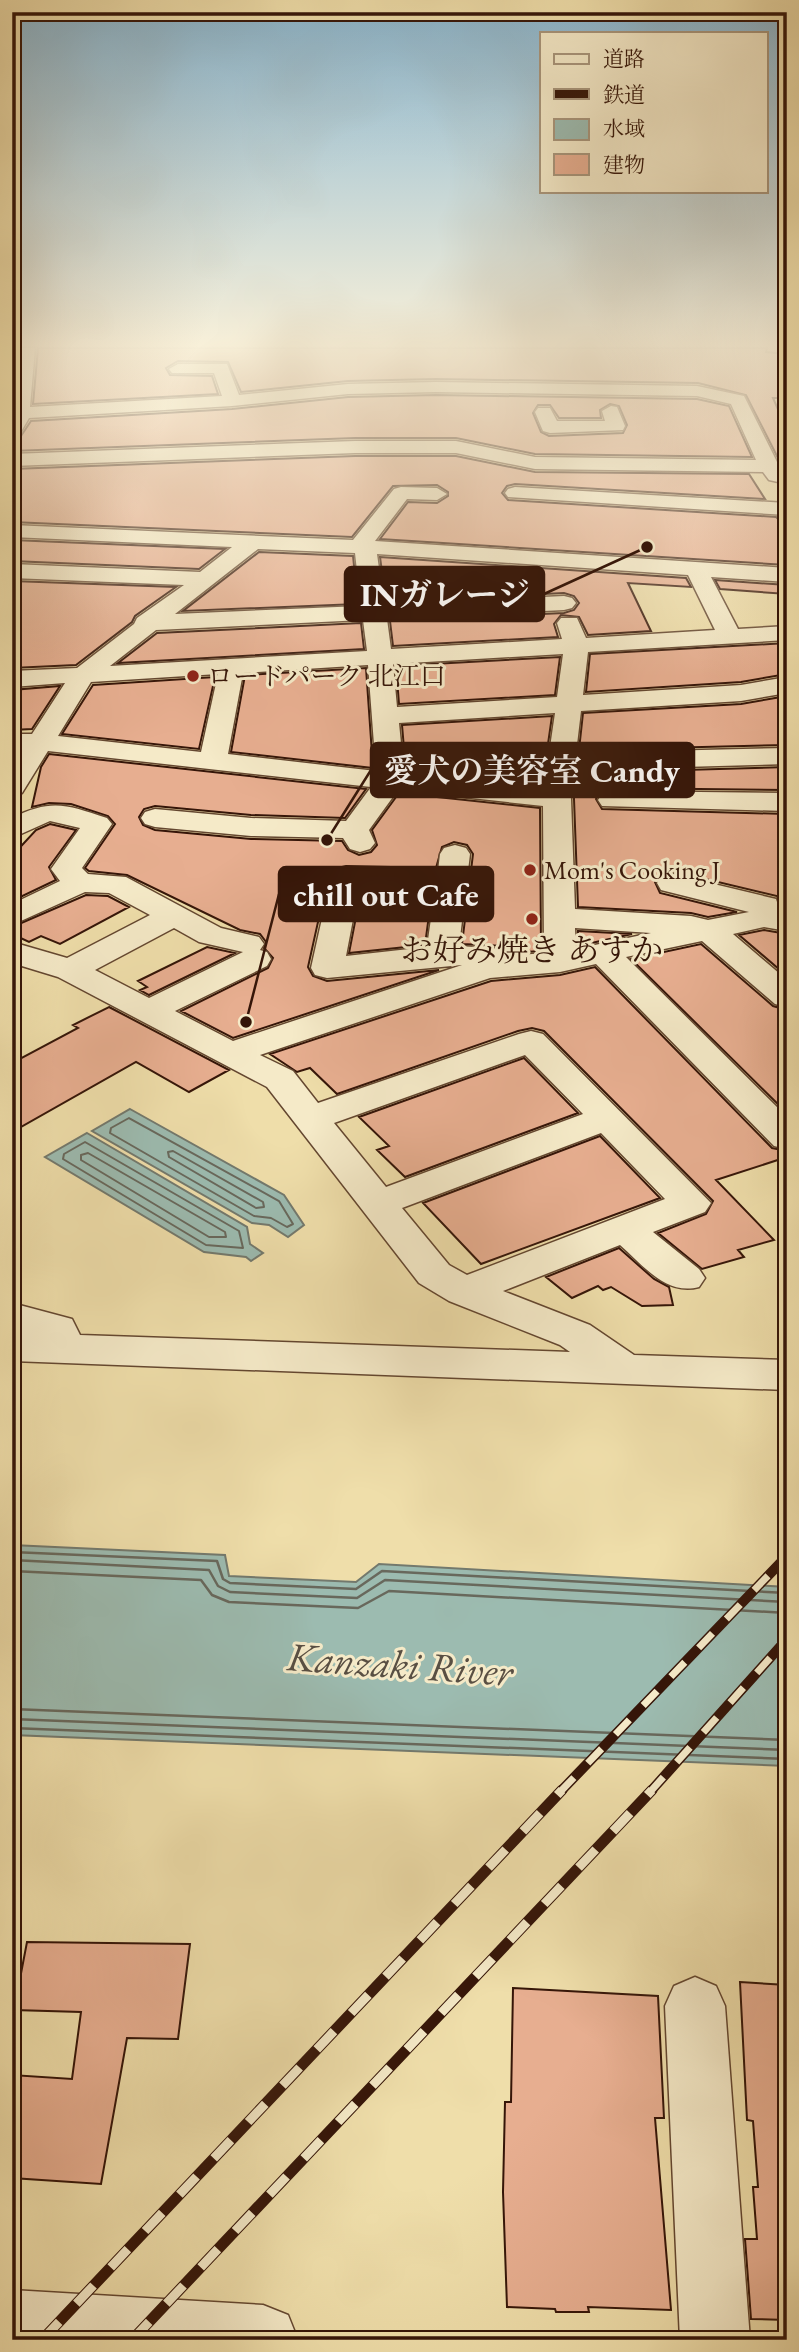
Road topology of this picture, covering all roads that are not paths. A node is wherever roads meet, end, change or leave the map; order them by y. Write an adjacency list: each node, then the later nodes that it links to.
1 (68, 458): 7 (street)
2 (238, 458): 9 (street)
3 (454, 458): 8 (street)
4 (476, 458): 11 (street)
5 (762, 458): 6 (street)
6 (766, 458): 10 (street); 11 (street)
7 (12, 460)
8 (452, 468)
9 (239, 472)
10 (787, 478)
11 (528, 486): 13 (street)
12 (437, 494): 17 (street)
13 (787, 509)
14 (12, 531): 16 (street)
15 (574, 539): 18 (street)
16 (253, 542): 17 (street); 23 (street)
17 (366, 547): 18 (street); 25 (street)
18 (500, 555): 19 (street)
19 (550, 559): 20 (street); 24 (street)
20 (696, 569): 22 (street); 28 (street)
21 (12, 571): 23 (street)
22 (787, 575)
23 (203, 579): 26 (street)
24 (564, 603): 25 (street); 29 (street)
25 (373, 613): 26 (street); 30 (street)
26 (145, 623): 32 (street)
27 (787, 633): 28 (street)
28 (730, 636): 29 (street)
29 (576, 646): 30 (street); 35 (street)
30 (380, 658): 31 (street); 36 (street)
31 (232, 666): 32 (street); 40 (street)
32 (83, 675): 33 (street); 38 (street)
33 (12, 679)
34 (787, 685): 35 (street)
35 (569, 706): 36 (street); 41 (street)
36 (385, 716): 42 (street)
37 (12, 742): 38 (street)
38 (40, 742): 40 (street); 43 (street)
39 (787, 756): 41 (street)
40 (213, 761): 42 (street)
41 (562, 762): 44 (street)
42 (391, 780): 44 (street); 47 (street)
43 (12, 787)
44 (558, 799): 53 (street)
45 (612, 800): 46 (street)
46 (787, 803)
47 (171, 825)
48 (12, 828): 49 (street)
49 (80, 883): 51 (street); 52 (street)
50 (672, 883): 54 (street)
51 (174, 915): 60 (street); 62 (street)
52 (12, 916)
53 (560, 917): 55 (street); 59 (street)
54 (775, 920): 55 (street)
55 (708, 930): 57 (street); 61 (street)
56 (12, 952): 60 (street)
57 (603, 953): 59 (street); 66 (street)
58 (442, 955): 58 (street); 59 (street)
59 (560, 962): 63 (street)
60 (70, 970): 62 (street)
61 (787, 997)
62 (149, 1011): 63 (street)
63 (230, 1053): 64 (street)
64 (312, 1118): 65 (street); 67 (street)
65 (607, 1118): 67 (street); 68 (street)
66 (783, 1130)
67 (378, 1203): 70 (street)
68 (625, 1229): 69 (street); 70 (street)
69 (684, 1278)
70 (464, 1292): 74 (street)
71 (12, 1317): 73 (street)
72 (12, 1347): 73 (street)
73 (62, 1349): 74 (street)
74 (624, 1369): 75 (street)
75 (787, 1375)
76 (695, 2006): 79 (street)
77 (12, 2325): 78 (street)
78 (263, 2340)
79 (715, 2340)

